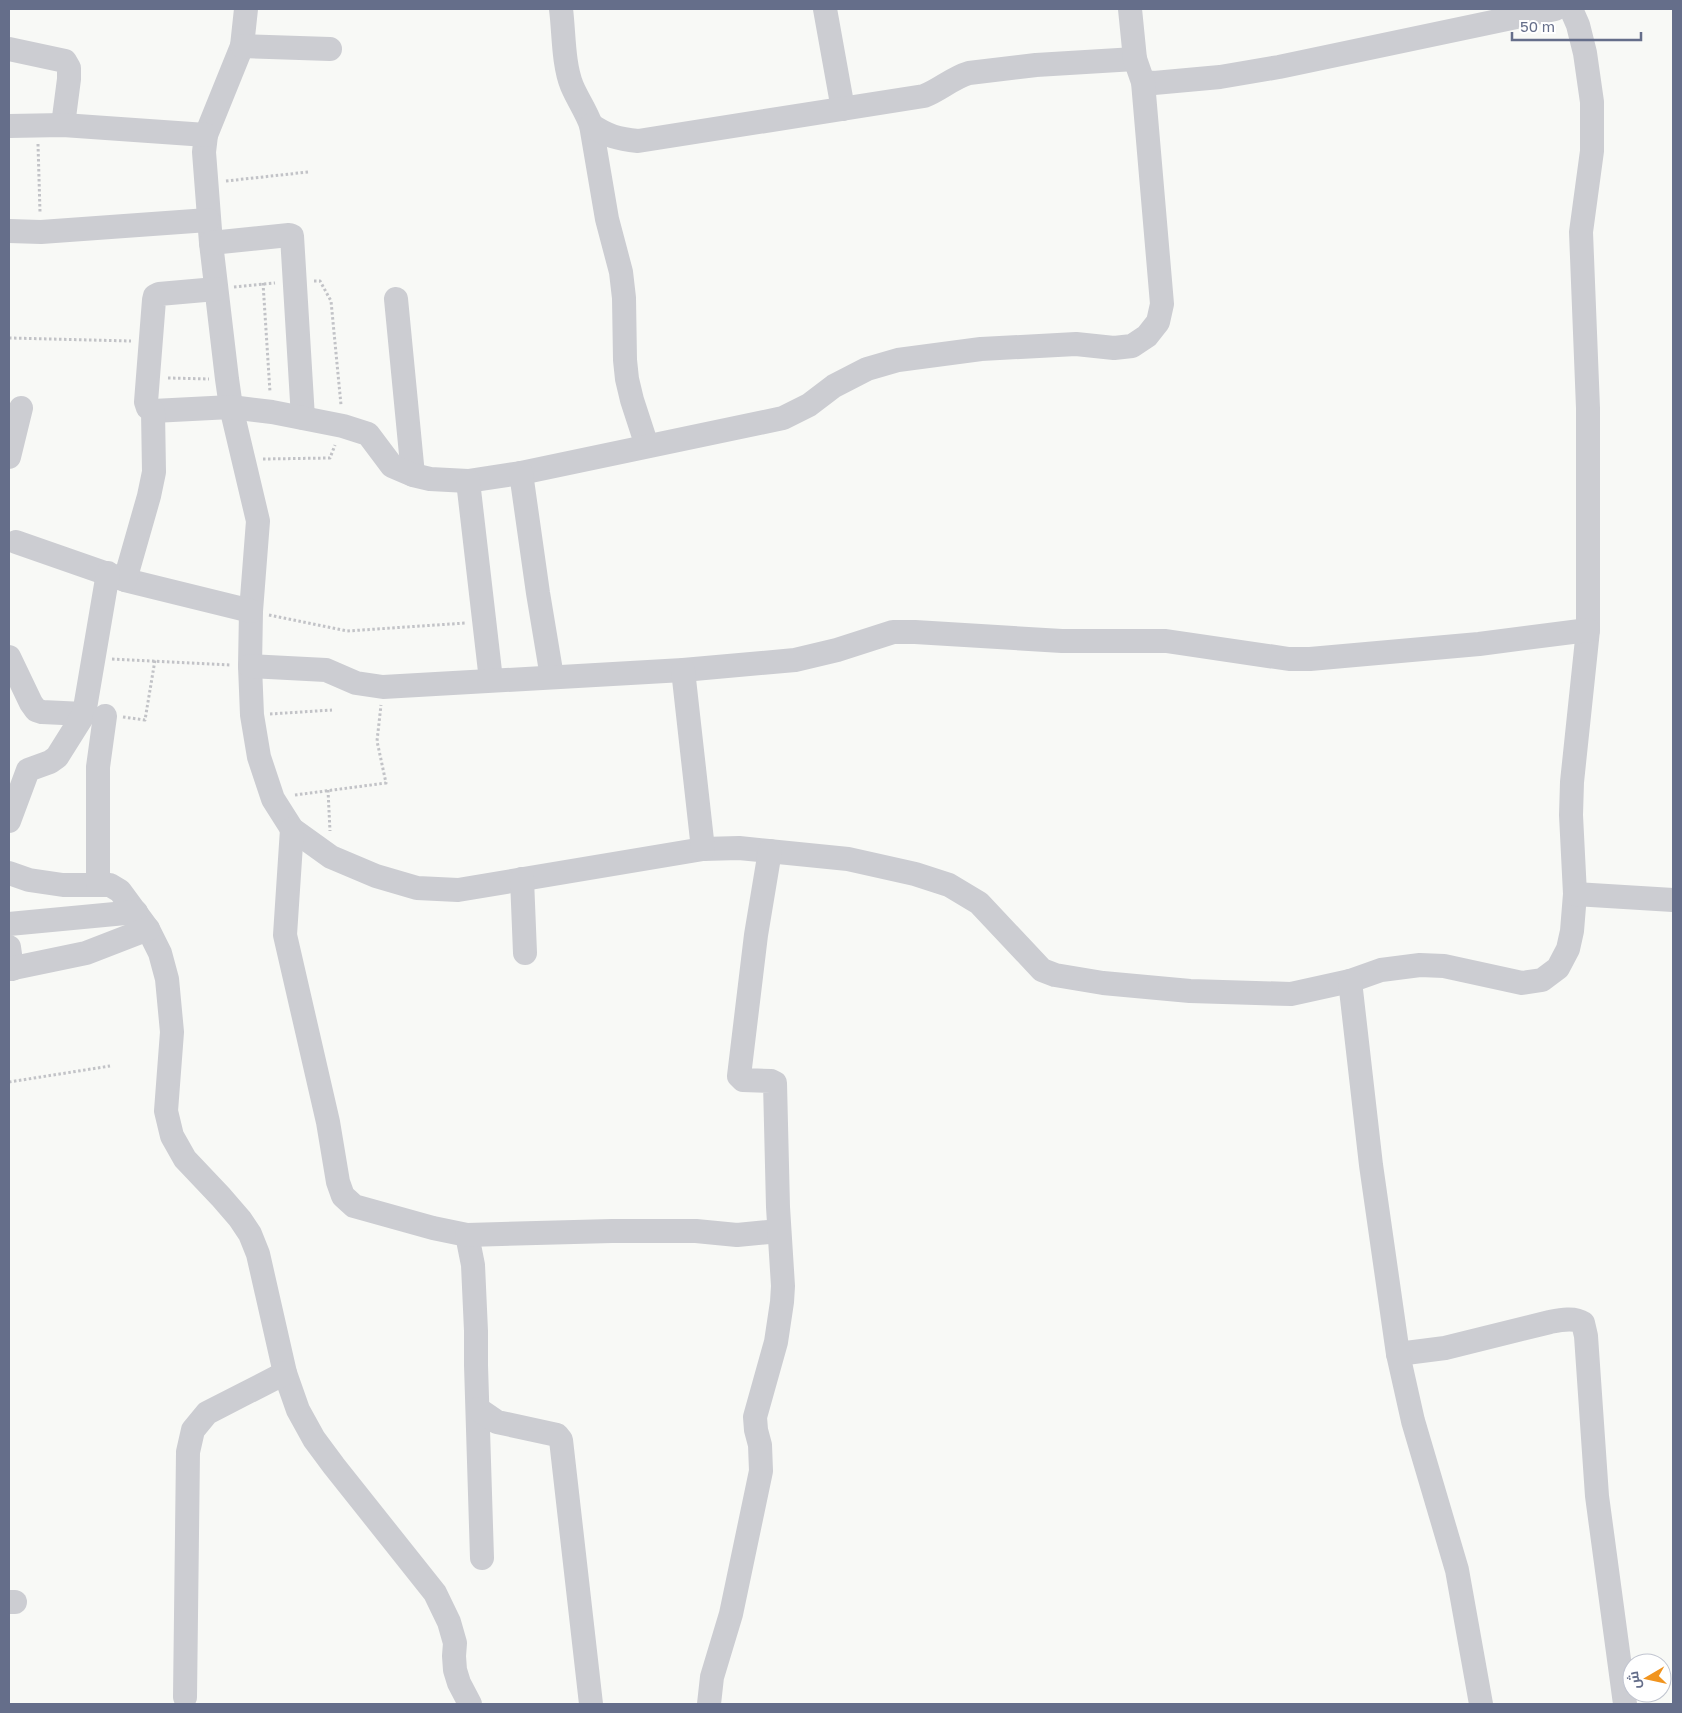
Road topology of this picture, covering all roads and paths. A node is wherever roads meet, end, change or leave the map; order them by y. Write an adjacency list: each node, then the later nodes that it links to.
1 (246, 9): 7 (street)
2 (561, 9): 14 (street)
3 (826, 9): 12 (street)
4 (1130, 9): 10 (street)
5 (1555, 9): 11 (street)
6 (1571, 9): 47 (street)
7 (242, 46): 9 (street); 17 (street)
8 (9, 49): 13 (street)
9 (330, 49)
10 (1135, 59): 11 (street); 12 (street)
11 (1142, 82): 37 (street)
12 (843, 109): 14 (street)
13 (63, 125): 16 (street); 17 (street)
14 (591, 125): 37 (street)
15 (9, 126): 16 (street)
16 (37, 126): 22 (path)
17 (206, 135): 19 (street)
18 (308, 172): 19 (path)
19 (206, 183): 20 (street)
20 (208, 220): 22 (street); 23 (street)
21 (9, 231): 22 (street)
22 (41, 232)
23 (211, 243): 24 (street); 25 (street)
24 (295, 282): 35 (street); 36 (path)
25 (216, 289): 28 (street); 30 (street); 34 (path)
26 (396, 299): 41 (street)
27 (9, 338): 28 (path)
28 (151, 342): 29 (street)
29 (148, 378): 30 (path); 33 (street)
30 (227, 379): 31 (street)
31 (231, 407): 33 (street); 34 (street); 39 (street)
32 (21, 408): 38 (street)
33 (153, 411): 44 (street)
34 (272, 412): 35 (street)
35 (303, 418): 36 (street)
36 (342, 426): 39 (path); 41 (street)
37 (647, 446): 40 (street)
38 (9, 457)
39 (243, 460): 45 (street)
40 (521, 473): 42 (street); 53 (street)
41 (413, 476): 42 (street)
42 (468, 481): 46 (street)
43 (16, 542): 44 (street)
44 (117, 577): 45 (street); 49 (street)
45 (252, 611): 46 (path); 51 (street)
46 (484, 622): 54 (street)
47 (1588, 630): 52 (street); 69 (street)
48 (9, 657): 57 (street)
49 (93, 658): 50 (path); 57 (street)
50 (155, 660): 51 (path); 57 (path)
51 (250, 666): 55 (street); 58 (street)
52 (683, 670): 53 (street); 63 (street)
53 (552, 677): 54 (street)
54 (490, 680): 55 (street)
55 (383, 687): 59 (path)
56 (332, 710): 58 (path)
57 (95, 715): 61 (street); 68 (street)
58 (252, 715): 60 (street)
59 (328, 790): 60 (path); 65 (path)
60 (273, 799): 62 (street)
61 (9, 821)
62 (292, 829): 65 (street); 79 (street)
63 (703, 849): 64 (street); 67 (street)
64 (770, 851): 75 (street); 78 (street)
65 (331, 857): 67 (street)
66 (9, 873): 68 (street)
67 (522, 879): 73 (street)
68 (98, 884): 71 (street)
69 (1575, 894): 70 (street); 75 (street)
70 (1673, 900)
71 (142, 921): 72 (street); 74 (street); 81 (street)
72 (9, 924)
73 (525, 953)
74 (10, 962)
75 (1350, 981): 80 (street)
76 (110, 1066): 77 (path)
77 (9, 1082)
78 (779, 1230): 79 (street); 87 (street)
79 (467, 1235): 82 (street)
80 (1398, 1354): 88 (street); 89 (street)
81 (285, 1373): 84 (street); 85 (street)
82 (478, 1409): 83 (street); 86 (street)
83 (482, 1558)
84 (185, 1697)
85 (470, 1704)
86 (591, 1704)
87 (709, 1704)
88 (1481, 1704)
89 (1624, 1704)

